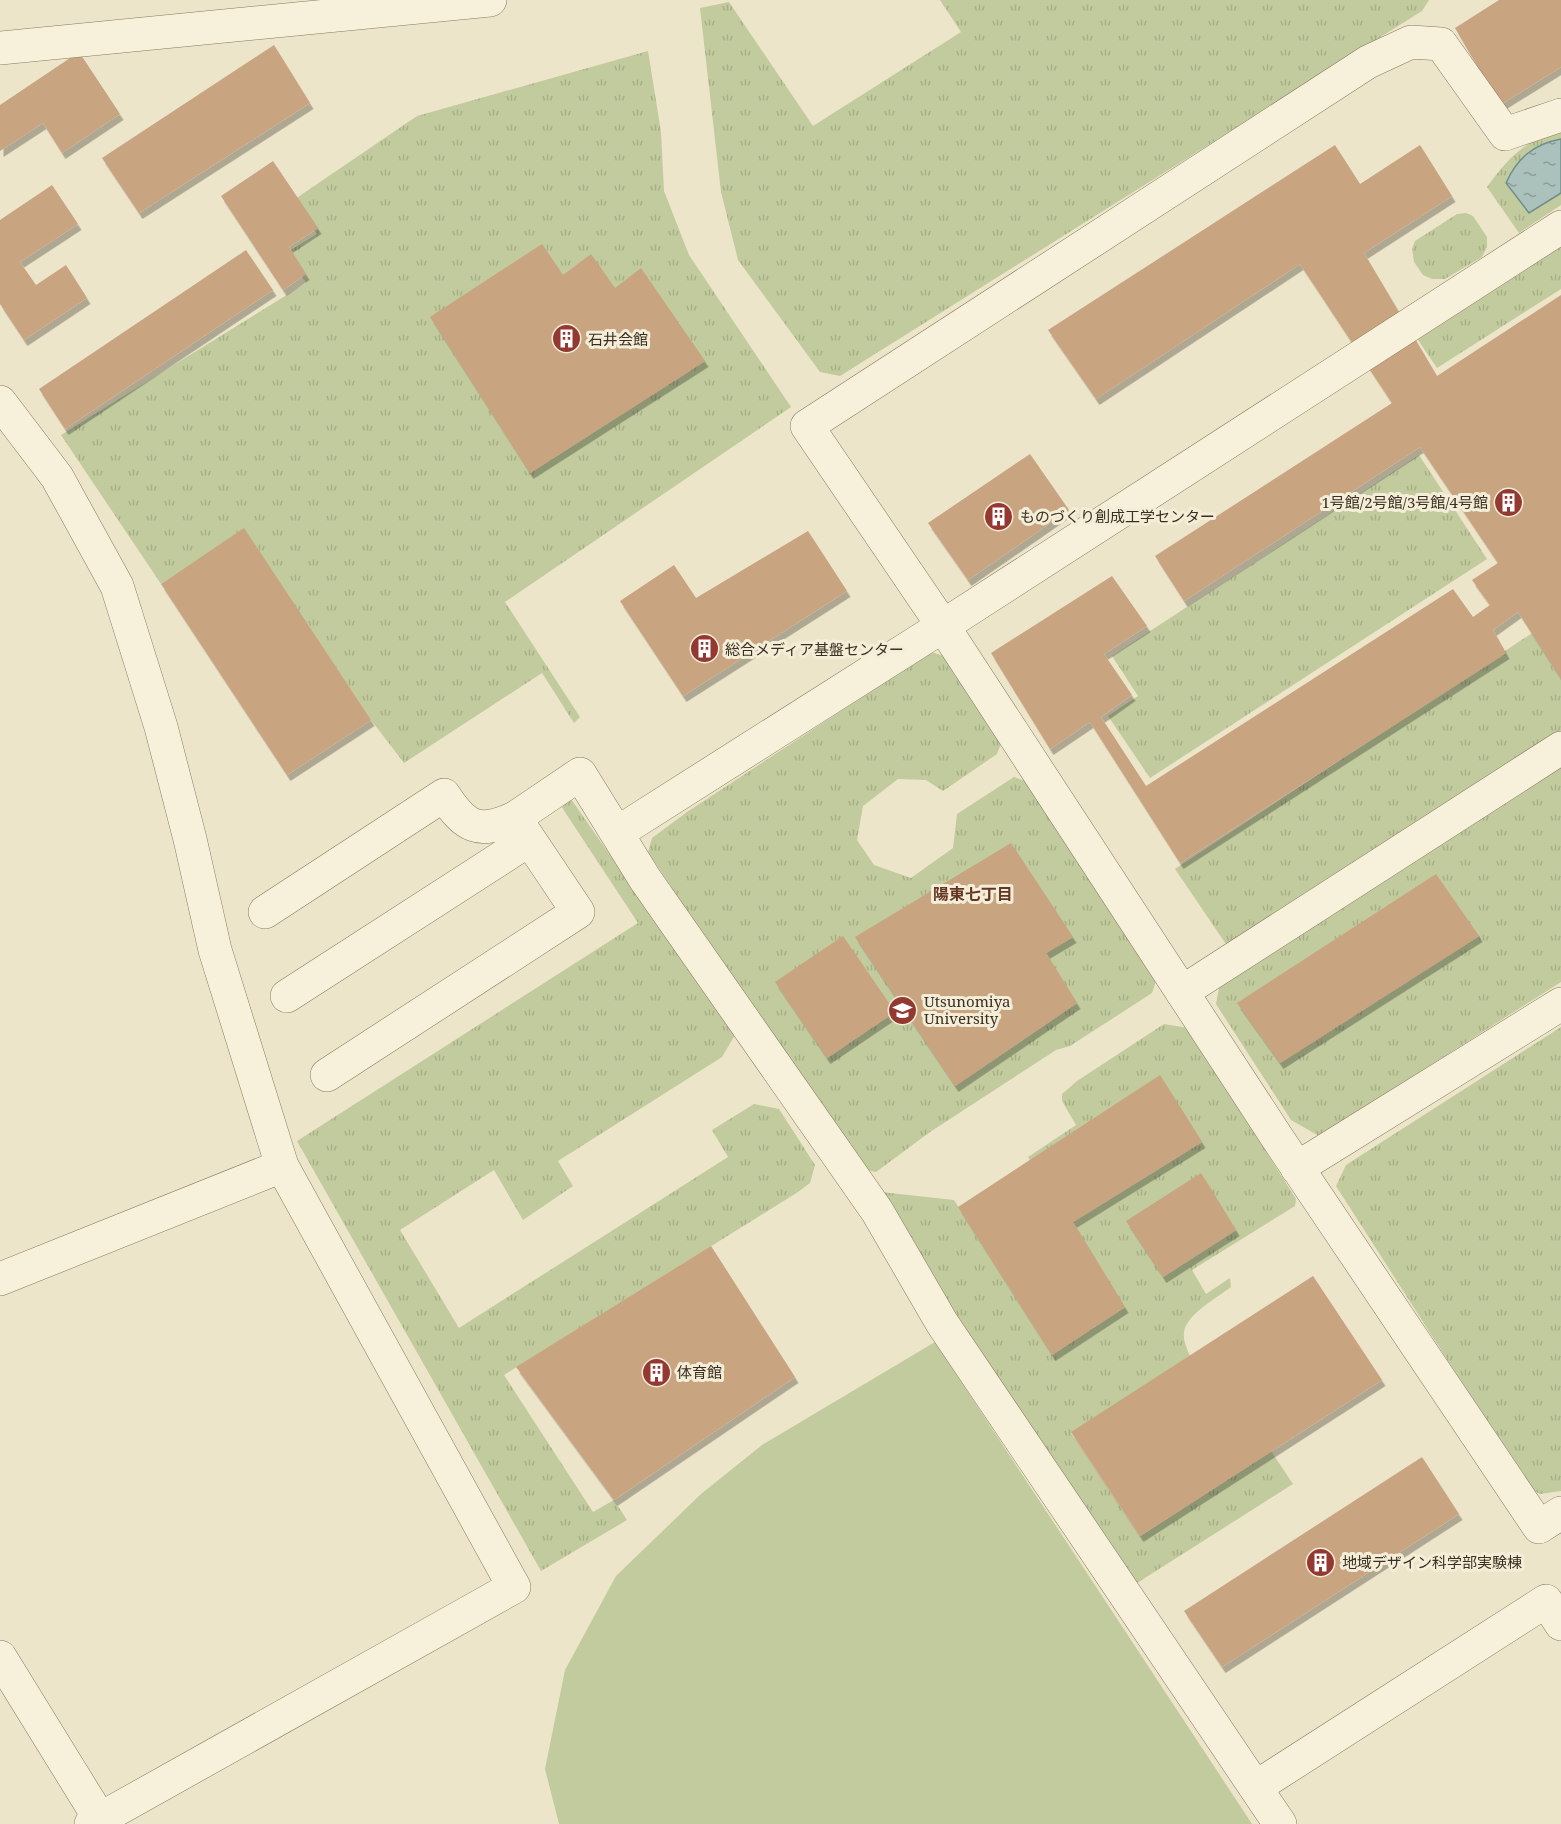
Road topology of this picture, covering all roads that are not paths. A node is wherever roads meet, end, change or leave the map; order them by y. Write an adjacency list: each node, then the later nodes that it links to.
1 (490, 0): 2 (street)
2 (0, 48)
3 (1561, 115): 6 (street)
4 (1561, 227): 6 (street)
5 (0, 402): 15 (street)
6 (943, 626): 9 (street); 11 (street)
7 (1561, 748): 11 (street)
8 (522, 829): 9 (street); 10 (street); 12 (street); 14 (street)
9 (617, 833): 21 (street)
10 (265, 912)
11 (1182, 992): 16 (street)
12 (287, 996)
13 (1561, 1004): 16 (street)
14 (327, 1076)
15 (282, 1166): 17 (street); 22 (street)
16 (1297, 1168): 18 (street)
17 (0, 1279)
18 (1561, 1513)
19 (1561, 1624): 21 (street)
20 (0, 1657): 22 (street)
21 (1256, 1787): 23 (street)
22 (98, 1822)
23 (1280, 1824)

